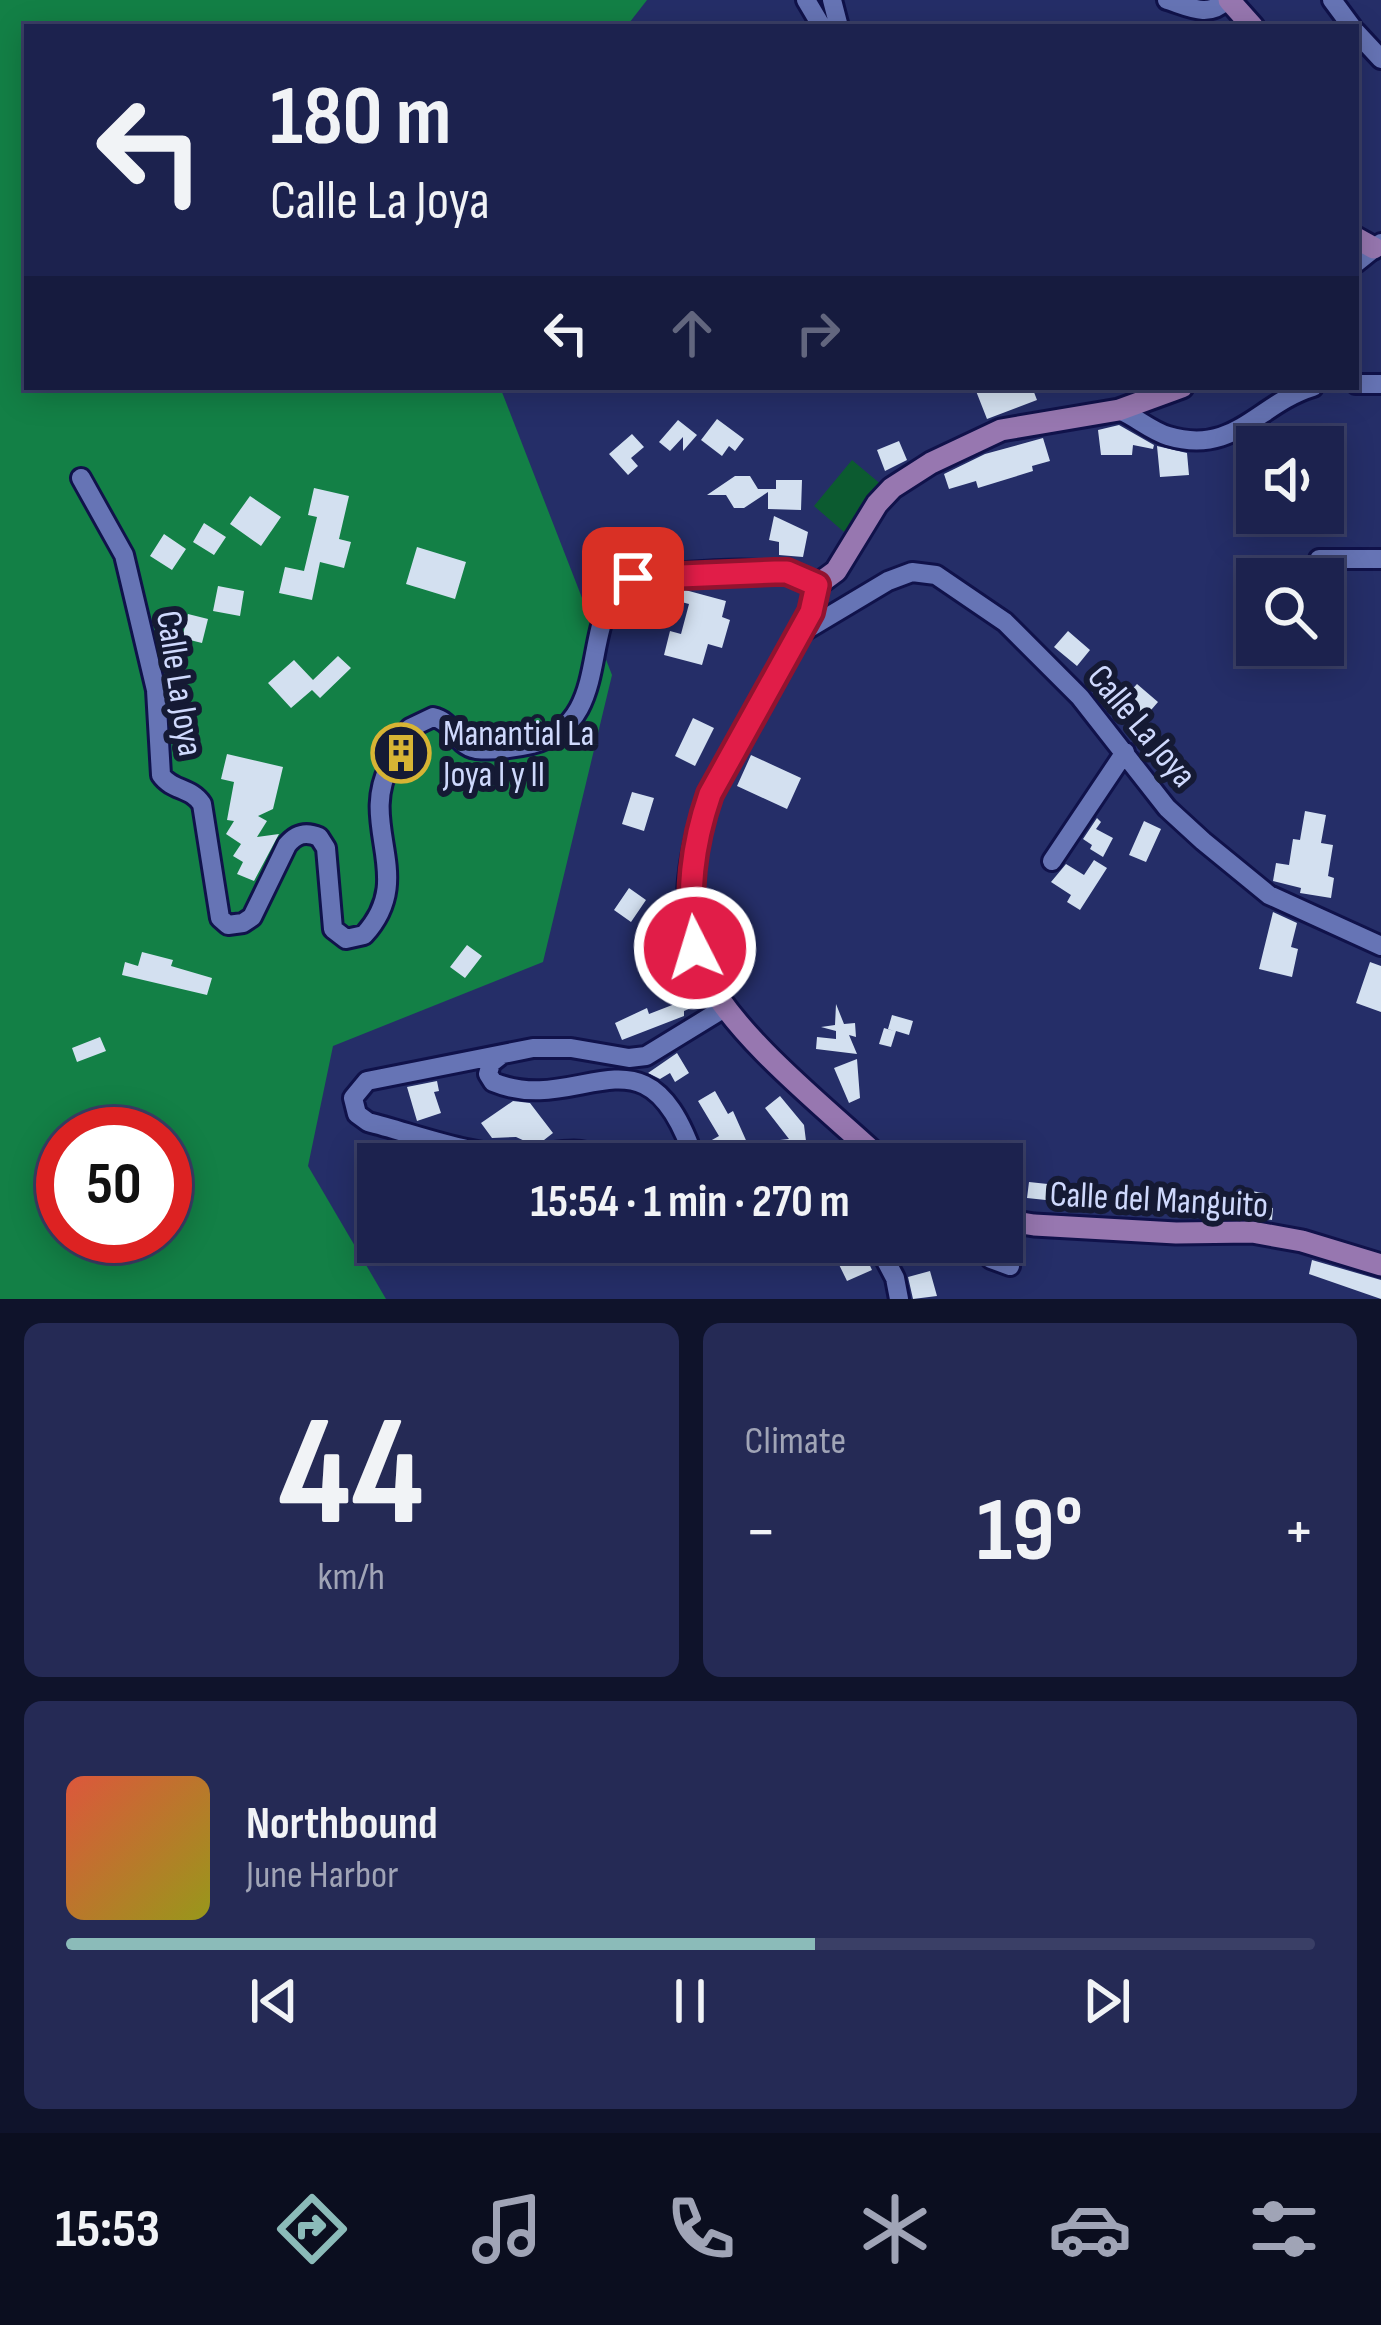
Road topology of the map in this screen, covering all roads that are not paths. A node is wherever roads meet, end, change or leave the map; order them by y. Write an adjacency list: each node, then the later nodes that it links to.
1 (1167, 0): 2 (street)
2 (1227, 0): 3 (main road)
3 (1250, 24)
4 (1359, 35): 5 (street)
5 (1381, 59)
6 (1174, 390): 8 (main road)
7 (1306, 390): 8 (street)
8 (1119, 410): 12 (main road)
9 (81, 478): 12 (street, Calle La Joya)
10 (1344, 559): 11 (street)
11 (1381, 559)
12 (817, 585): 13 (main road)
13 (797, 636): 14 (street, Calle La Joya); 17 (main road)
14 (1125, 752): 15 (street); 16 (street, Calle La Joya)
15 (1052, 861)
16 (1381, 946)
17 (726, 1007): 18 (street); 21 (main road)
18 (505, 1055): 19 (street); 20 (street)
19 (447, 1143)
20 (688, 1143)
21 (864, 1143)
22 (1023, 1224): 25 (main road, Calle del Manguito)
23 (887, 1263): 27 (street)
24 (1003, 1263): 26 (street)
25 (1381, 1265)
26 (1010, 1266)
27 (899, 1299)

